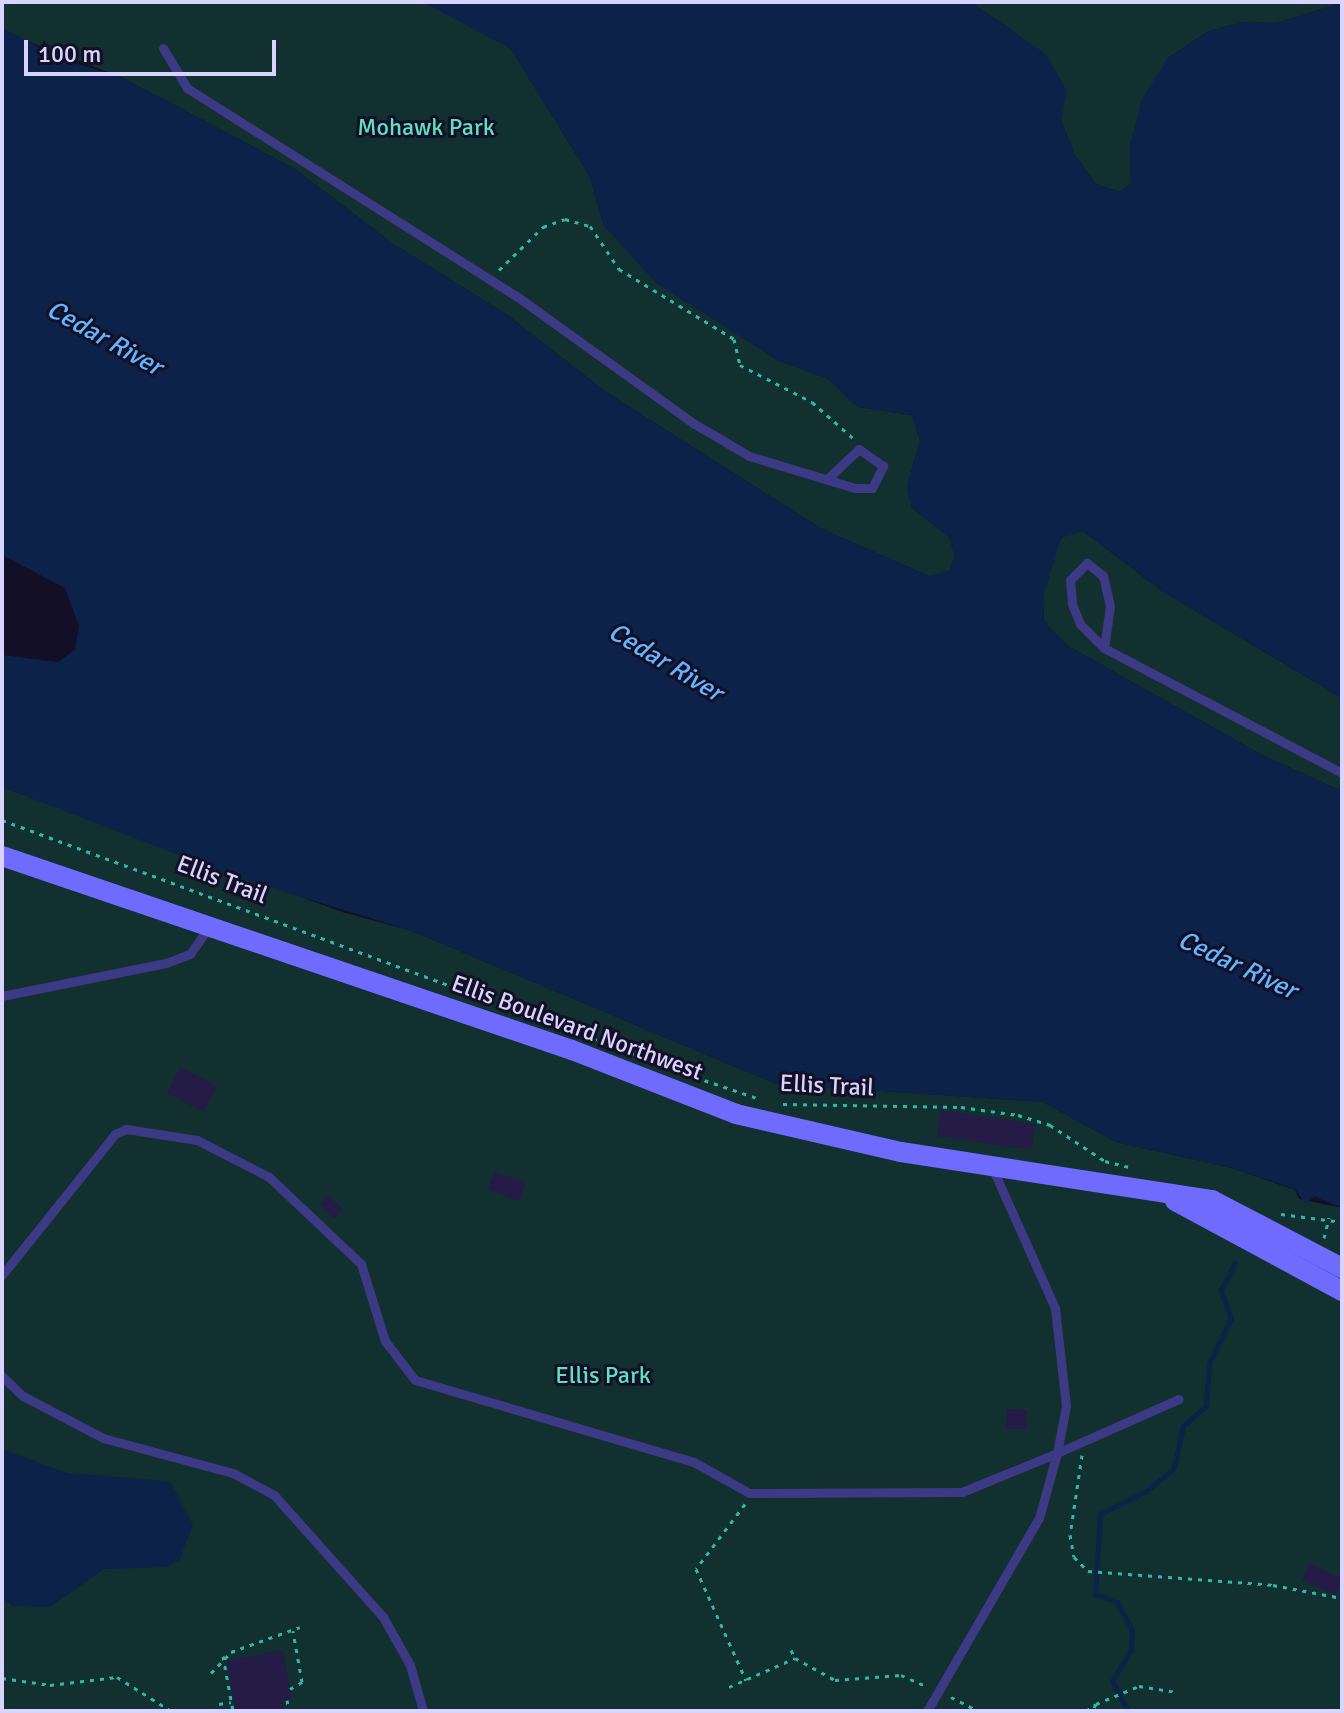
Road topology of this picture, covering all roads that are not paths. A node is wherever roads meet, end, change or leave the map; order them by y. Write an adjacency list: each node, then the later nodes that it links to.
1 (163, 48): 2 (lane)
2 (827, 479): 2 (lane)
3 (1104, 648): 3 (lane); 4 (lane)
4 (1342, 773)
5 (2, 856): 6 (street, Ellis Boulevard Northwest)
6 (207, 930): 7 (lane); 8 (street, Ellis Boulevard Northwest)
7 (2, 996)
8 (990, 1164): 9 (street, Ellis Boulevard Northwest); 15 (lane)
9 (1149, 1180): 10 (street, Ellis Boulevard Northwest); 12 (street, Ellis Boulevard Northwest)
10 (1342, 1268)
11 (2, 1275): 15 (lane)
12 (1342, 1291)
13 (2, 1376): 16 (lane)
14 (1179, 1399): 15 (lane)
15 (1057, 1453): 17 (lane)
16 (423, 1711)
17 (927, 1711)

